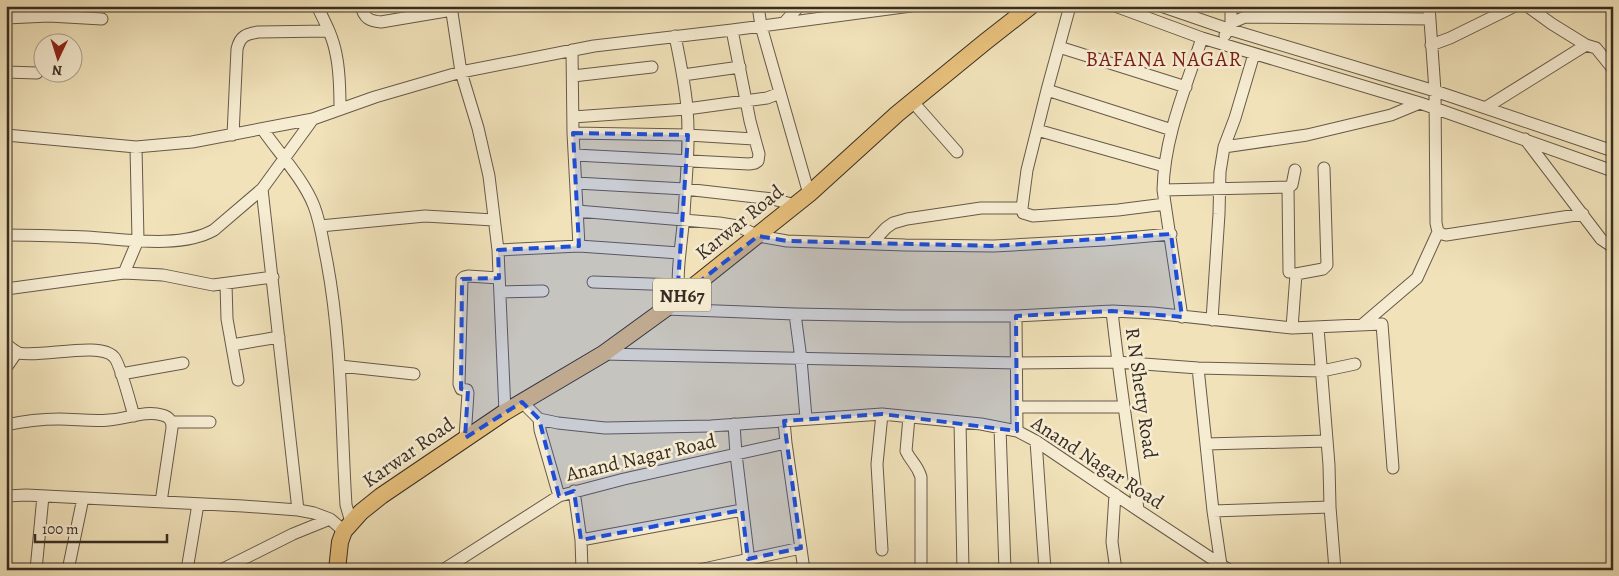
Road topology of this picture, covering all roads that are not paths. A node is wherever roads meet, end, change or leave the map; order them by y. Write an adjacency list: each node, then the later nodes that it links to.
1 (317, 6): 23 (street)
2 (361, 6): 14 (street)
3 (758, 6): 20 (street)
4 (799, 6): 19 (street)
5 (911, 6): 19 (street)
6 (1032, 6): 45 (highway, Karwar Road / NH67)
7 (1070, 6): 29 (street)
8 (1115, 6): 25 (street)
9 (1161, 6): 21 (street)
10 (1231, 6): 21 (street)
11 (1429, 6): 18 (street)
12 (1515, 6): 27 (street)
13 (1527, 6): 28 (street)
14 (452, 8): 36 (street)
15 (22, 12): 16 (street); 17 (street)
16 (6, 18)
17 (102, 19)
18 (1430, 19): 21 (street); 27 (street)
19 (784, 23): 20 (street)
20 (761, 26): 22 (street); 43 (street)
21 (1230, 26): 26 (street); 42 (street)
22 (732, 30): 24 (street); 33 (street)
23 (329, 31): 50 (street); 58 (street)
24 (675, 36): 30 (street); 38 (street)
25 (1202, 38): 26 (street); 40 (street)
26 (1222, 44): 31 (street)
27 (1431, 45): 42 (street)
28 (1586, 45): 34 (street); 48 (street)
29 (1059, 47): 40 (street); 41 (street)
30 (572, 50): 36 (street); 39 (street)
31 (1254, 54): 46 (street); 62 (street)
32 (652, 67): 39 (street)
33 (740, 67): 38 (street); 44 (street)
34 (1613, 70)
35 (6, 72): 37 (street)
36 (461, 72): 50 (street); 85 (street)
37 (32, 73)
38 (683, 75): 49 (street)
39 (573, 76): 51 (street)
40 (1186, 87): 55 (street)
41 (1046, 90): 54 (street); 55 (street)
42 (1435, 91): 47 (street); 48 (street)
43 (780, 93): 44 (street); 79 (street)
44 (746, 101): 49 (street); 60 (street)
45 (912, 102): 65 (street); 79 (highway, Karwar Road / NH67)
46 (1420, 103): 47 (street); 62 (street)
47 (1435, 108): 61 (street); 88 (street)
48 (1485, 108): 64 (street)
49 (687, 109): 51 (street); 59 (street)
50 (340, 110): 52 (street)
51 (573, 117): 56 (street)
52 (312, 119): 53 (street); 67 (street)
53 (263, 130): 58 (street); 67 (street)
54 (1037, 130): 69 (street); 82 (street)
55 (1172, 130): 69 (street)
56 (573, 133): 59 (street); 66 (street)
57 (6, 135): 63 (street)
58 (233, 135): 63 (street)
59 (688, 135): 60 (street); 68 (street)
60 (754, 139): 68 (street)
61 (1525, 139): 72 (street); 84 (street)
62 (1224, 147): 75 (street)
63 (136, 148): 92 (street)
64 (1613, 151)
65 (956, 152)
66 (575, 155): 68 (street); 73 (street)
67 (284, 160): 76 (street); 87 (street)
68 (687, 160): 77 (street)
69 (1164, 166): 78 (street)
70 (1324, 168): 115 (street)
71 (1295, 170): 74 (street)
72 (1613, 171)
73 (576, 183): 77 (street); 83 (street)
74 (1288, 187): 75 (street); 98 (street)
75 (1220, 188): 78 (street); 113 (street)
76 (262, 189): 92 (street); 100 (street)
77 (685, 189): 81 (street); 86 (street)
78 (1163, 190): 80 (street)
79 (809, 194): 81 (highway, Karwar Road / NH67)
80 (1165, 204): 82 (street); 89 (street)
81 (795, 205): 91 (highway, Karwar Road / NH67)
82 (1022, 208): 93 (street)
83 (577, 212): 86 (street); 94 (street)
84 (1583, 214): 88 (street); 95 (street)
85 (494, 220): 87 (street); 96 (street)
86 (683, 220): 91 (street); 97 (street)
87 (320, 226): 127 (street)
88 (1438, 232): 114 (street)
89 (1171, 234): 93 (street); 112 (street)
90 (6, 235): 92 (street)
91 (758, 236): 93 (street); 106 (highway, Karwar Road / NH67)
92 (138, 240): 99 (street)
93 (871, 244)
94 (579, 246): 96 (street); 97 (street)
95 (1613, 247)
96 (498, 250): 101 (street)
97 (680, 252): 106 (street)
98 (1289, 272)
99 (124, 273): 103 (street); 104 (street)
100 (273, 278): 103 (street); 117 (street)
101 (499, 278): 107 (street); 151 (street)
102 (593, 282): 106 (street)
103 (226, 284): 119 (street)
104 (6, 289)
105 (543, 291): 107 (street)
106 (678, 291): 108 (highway, Karwar Road / NH67)
107 (500, 292): 137 (street)
108 (665, 309): 110 (street); 121 (highway, Karwar Road / NH67)
109 (1112, 311): 111 (street); 112 (street); 123 (street, R N Shetty Road)
110 (795, 314): 111 (street); 122 (street)
111 (1016, 316): 125 (street)
112 (1182, 317): 113 (street)
113 (1212, 320): 115 (street)
114 (1362, 325): 116 (street); 157 (street)
115 (1292, 328): 116 (street)
116 (1318, 328): 130 (street)
117 (279, 337): 119 (street); 167 (street)
118 (6, 344): 120 (street)
119 (232, 345): 133 (street)
120 (17, 352): 128 (street); 131 (street)
121 (603, 354): 122 (street); 134 (highway, Karwar Road / NH67)
122 (801, 360): 125 (street); 141 (street)
123 (1117, 362): 125 (street); 129 (street); 136 (street, R N Shetty Road)
124 (183, 363): 131 (street)
125 (1016, 363): 135 (street)
126 (1355, 364): 130 (street)
127 (340, 366): 132 (street); 172 (street)
128 (6, 368)
129 (1198, 368): 130 (street); 155 (street)
130 (1322, 371): 153 (street)
131 (120, 374): 139 (street)
132 (414, 374)
133 (238, 380)
134 (522, 402): 137 (highway, Karwar Road / NH67); 142 (street)
135 (1017, 407): 136 (street); 150 (street)
136 (1124, 407): 169 (street, R N Shetty Road)
137 (504, 412): 151 (highway, Karwar Road / NH67)
138 (882, 414): 140 (street, Anand Nagar Road); 141 (street, Anand Nagar Road); 175 (street)
139 (134, 416): 144 (street); 148 (street)
140 (909, 417): 146 (street, Anand Nagar Road); 187 (street)
141 (806, 418): 143 (street, Anand Nagar Road)
142 (539, 419): 147 (street, Anand Nagar Road); 162 (street)
143 (784, 421): 147 (street, Anand Nagar Road); 154 (street)
144 (172, 422): 145 (street); 164 (street)
145 (210, 422)
146 (960, 422): 149 (street, Anand Nagar Road); 188 (street)
147 (734, 424): 156 (street)
148 (6, 425)
149 (1000, 428): 150 (street, Anand Nagar Road); 189 (street)
150 (1017, 431): 152 (street, Anand Nagar Road)
151 (465, 438): 172 (highway, Karwar Road / NH67)
152 (1036, 441): 159 (street, Anand Nagar Road); 190 (street)
153 (1327, 441): 155 (street); 166 (street)
154 (786, 443): 156 (street, Anand Nagar Road); 174 (street)
155 (1206, 444): 170 (street)
156 (736, 454): 158 (street, Anand Nagar Road); 168 (street)
157 (1393, 468)
158 (574, 491): 162 (street, Anand Nagar Road); 173 (street)
159 (1115, 494): 169 (street, Anand Nagar Road); 191 (street)
160 (6, 496): 161 (street)
161 (42, 496): 163 (street); 178 (street)
162 (559, 496): 183 (street, Anand Nagar Road)
163 (83, 498): 164 (street); 179 (street)
164 (161, 502): 165 (street)
165 (198, 504): 167 (street); 180 (street)
166 (1330, 507): 170 (street); 192 (street)
167 (298, 510): 171 (street)
168 (742, 510): 173 (street); 176 (street)
169 (1138, 510): 177 (street, Anand Nagar Road)
170 (1213, 511): 177 (street)
171 (330, 519): 172 (street); 181 (street)
172 (347, 526): 182 (highway)
173 (581, 540): 184 (street)
174 (801, 548): 176 (street); 186 (street)
175 (882, 550)
176 (749, 565): 185 (street)
177 (1225, 567)
178 (36, 570)
179 (68, 570)
180 (187, 570)
181 (221, 570)
182 (337, 570)
183 (443, 570)
184 (582, 570)
185 (699, 570)
186 (804, 570)
187 (921, 570)
188 (963, 570)
189 (1005, 570)
190 (1045, 570)
191 (1116, 570)
192 (1335, 570)

